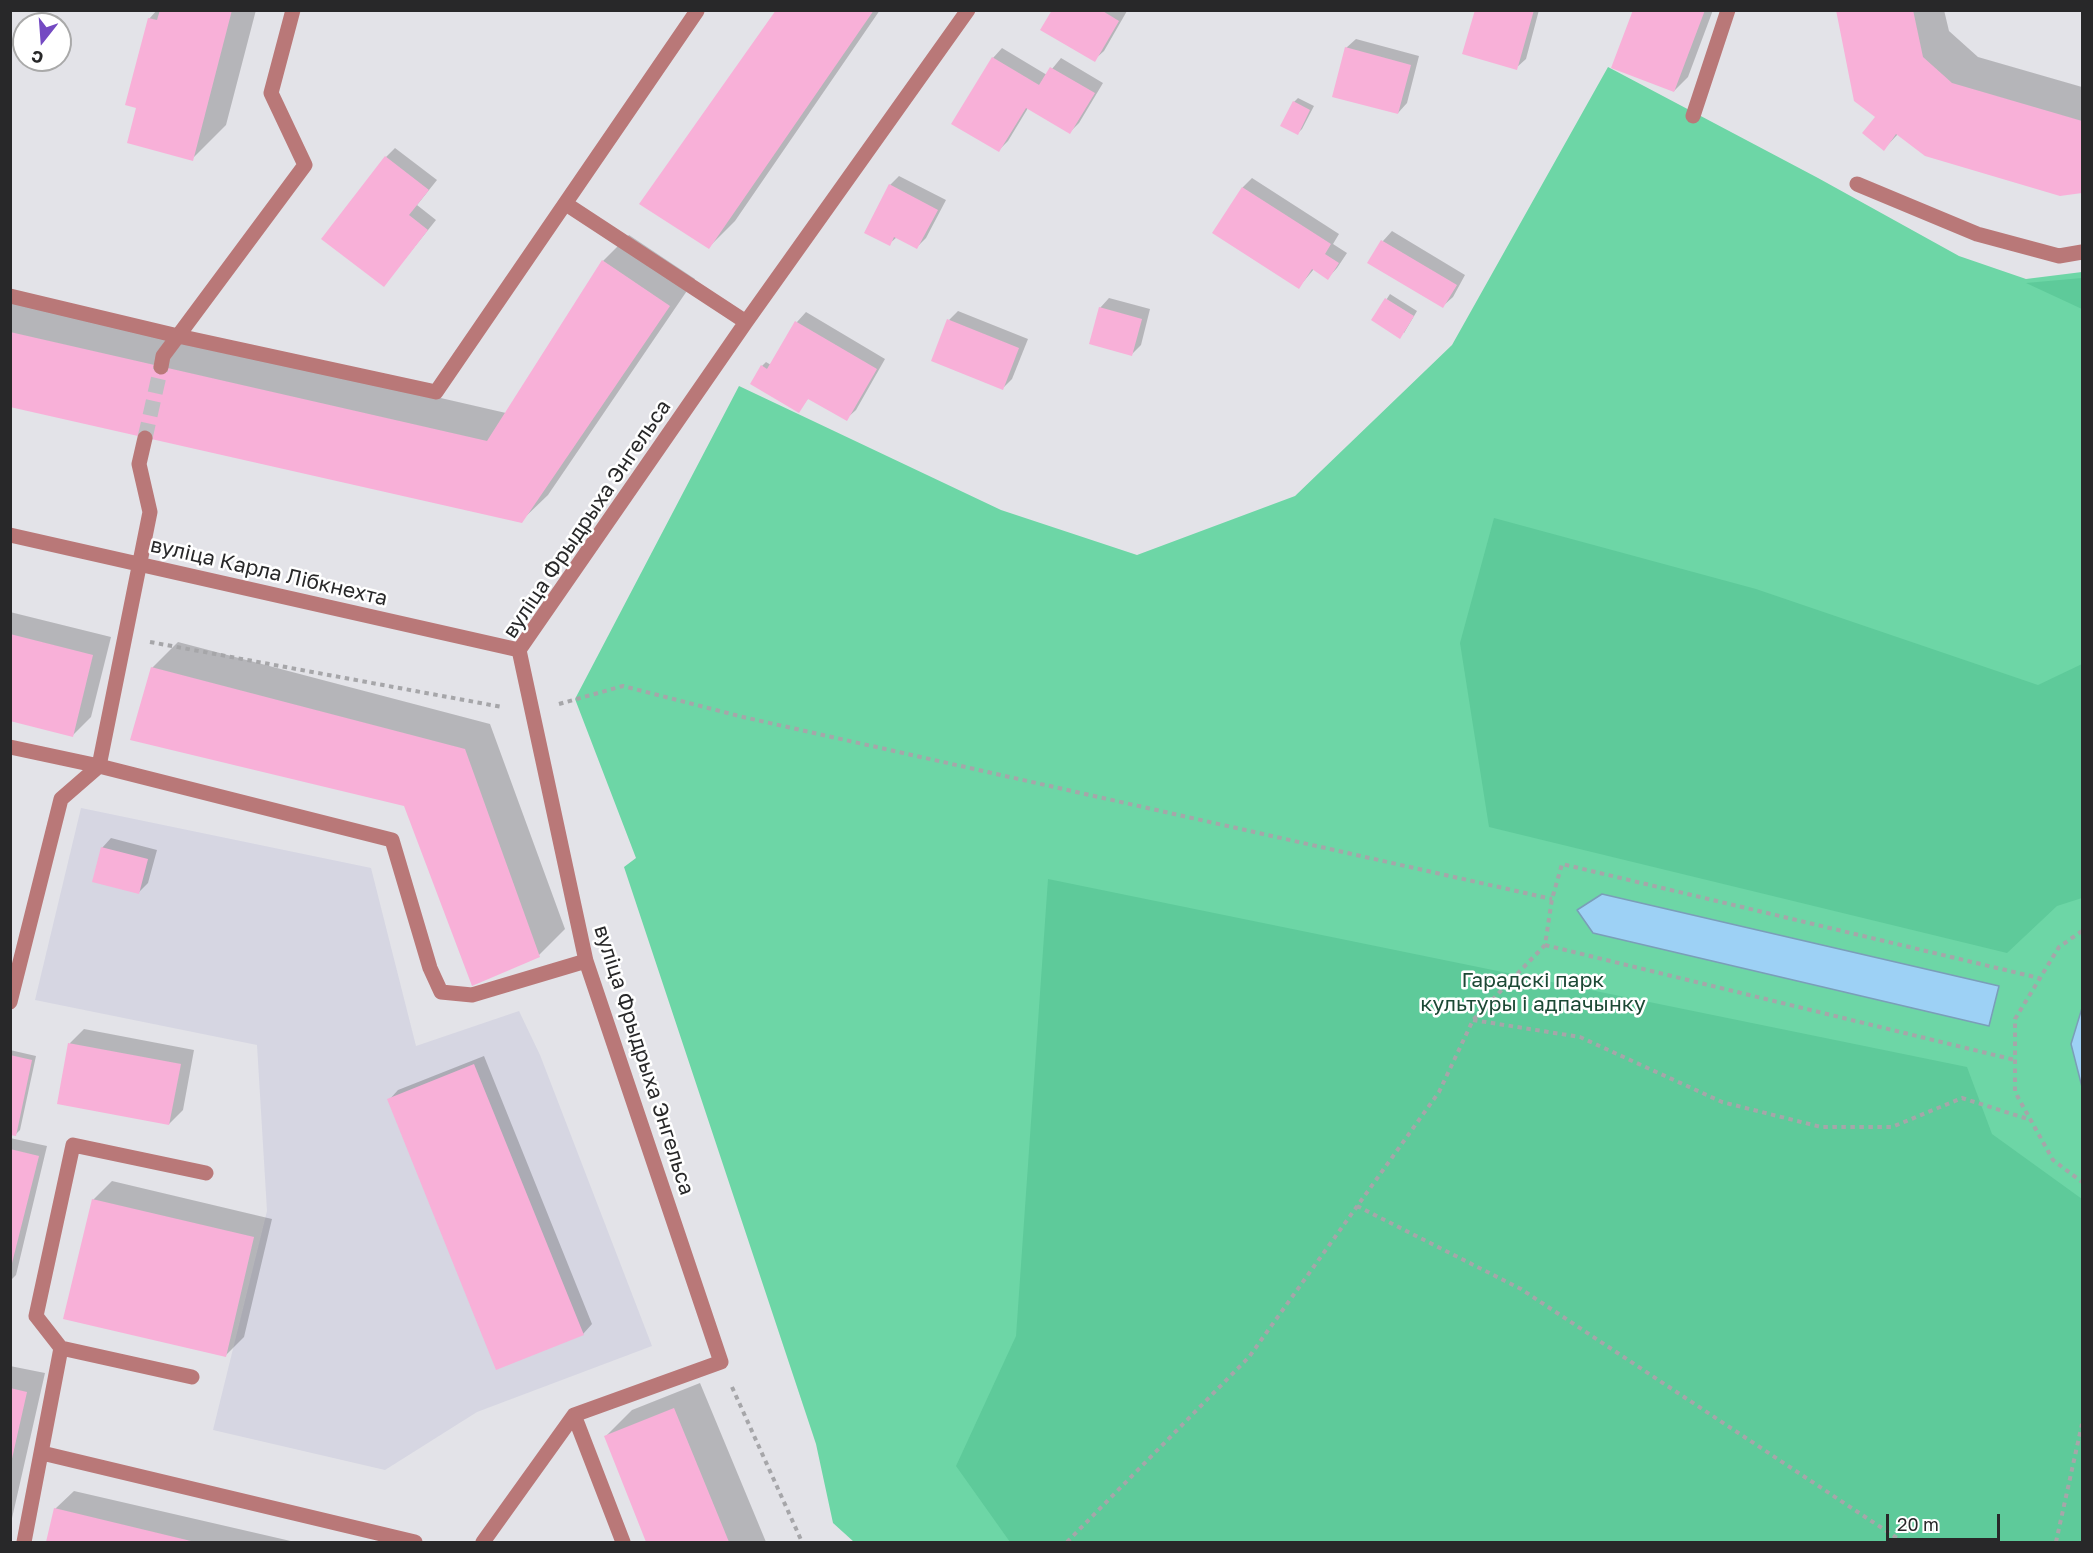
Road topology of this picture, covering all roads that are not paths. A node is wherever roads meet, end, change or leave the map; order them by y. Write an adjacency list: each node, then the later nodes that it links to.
1 (293, 10): 11 (street)
2 (697, 10): 7 (street)
3 (968, 10): 10 (street, вуліца Фрыдрыха Энгельса)
4 (1728, 10): 5 (street)
5 (1693, 116)
6 (1857, 184): 8 (street)
7 (566, 204): 10 (street); 11 (street)
8 (2082, 252)
9 (10, 296): 11 (street)
10 (746, 322): 16 (street, вуліца Фрыдрыха Энгельса)
11 (178, 336): 12 (street)
12 (161, 367)
13 (145, 438): 15 (street)
14 (10, 535): 15 (street, вуліца Карла Лібкнехта)
15 (140, 564): 16 (street, вуліца Карла Лібкнехта); 18 (street)
16 (519, 650): 19 (street, вуліца Фрыдрыха Энгельса)
17 (10, 747): 18 (street)
18 (99, 766): 19 (street); 20 (street)
19 (586, 961): 24 (street, вуліца Фрыдрыха Энгельса)
20 (10, 1002)
21 (206, 1173): 22 (street)
22 (61, 1348): 23 (street); 25 (street)
23 (192, 1377)
24 (574, 1415): 28 (street); 29 (street)
25 (42, 1453): 26 (street); 27 (street)
26 (24, 1542)
27 (415, 1542)
28 (483, 1542)
29 (623, 1542)

